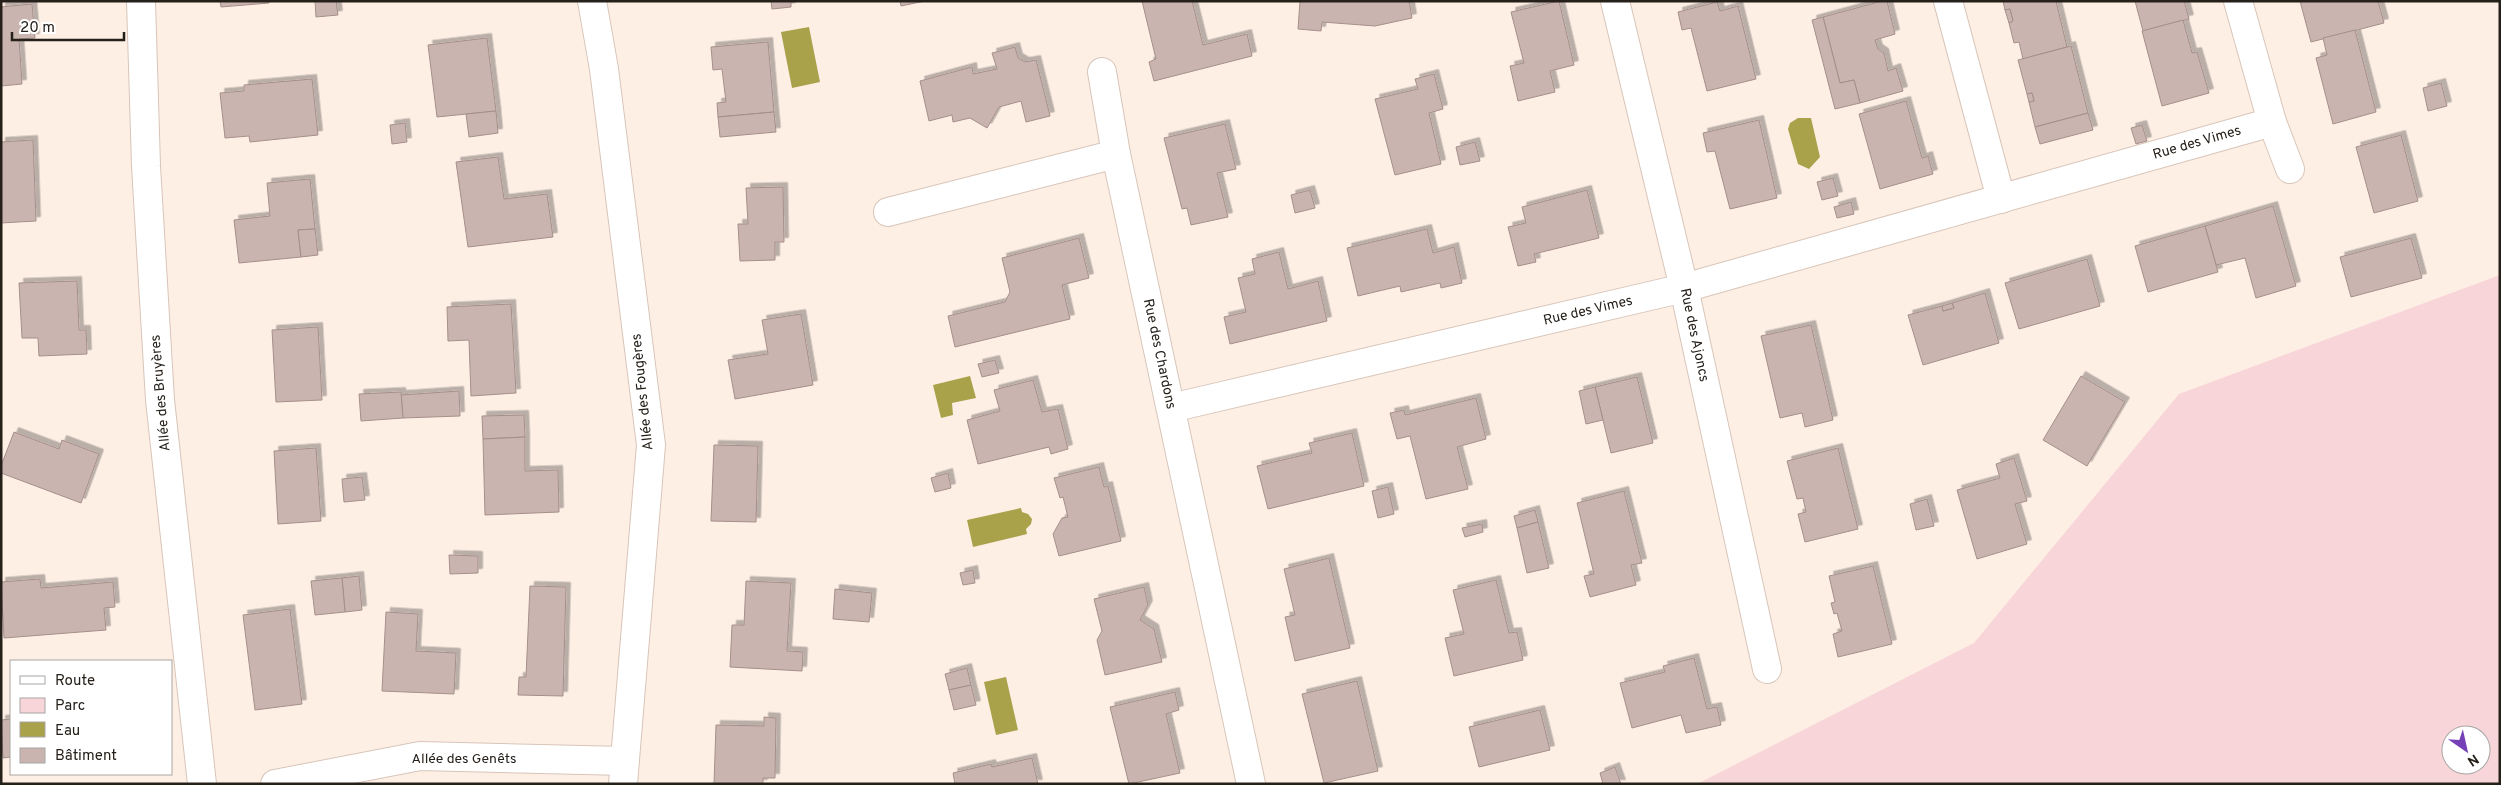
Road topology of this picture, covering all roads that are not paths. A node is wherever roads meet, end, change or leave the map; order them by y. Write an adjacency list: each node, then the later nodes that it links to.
1 (141, 1): 16 (street, Allée des Bruyères)
2 (592, 1): 15 (street, Allée des Fougères)
3 (1615, 1): 12 (street, Rue des Ajoncs)
4 (1948, 1): 10 (street)
5 (2238, 1): 7 (street)
6 (1102, 72): 8 (street, Rue des Chardons)
7 (2272, 122): 9 (street); 10 (street, Rue des Vimes)
8 (1116, 154): 11 (street); 13 (street, Rue des Chardons)
9 (2290, 169)
10 (2001, 199): 12 (street, Rue des Vimes)
11 (888, 212)
12 (1684, 288): 13 (street, Rue des Vimes); 14 (street, Rue des Ajoncs)
13 (1171, 408): 18 (street, Rue des Chardons)
14 (1767, 669)
15 (624, 772): 17 (street, Allée des Genêts)
16 (202, 784)
17 (275, 784)
18 (1250, 784)

